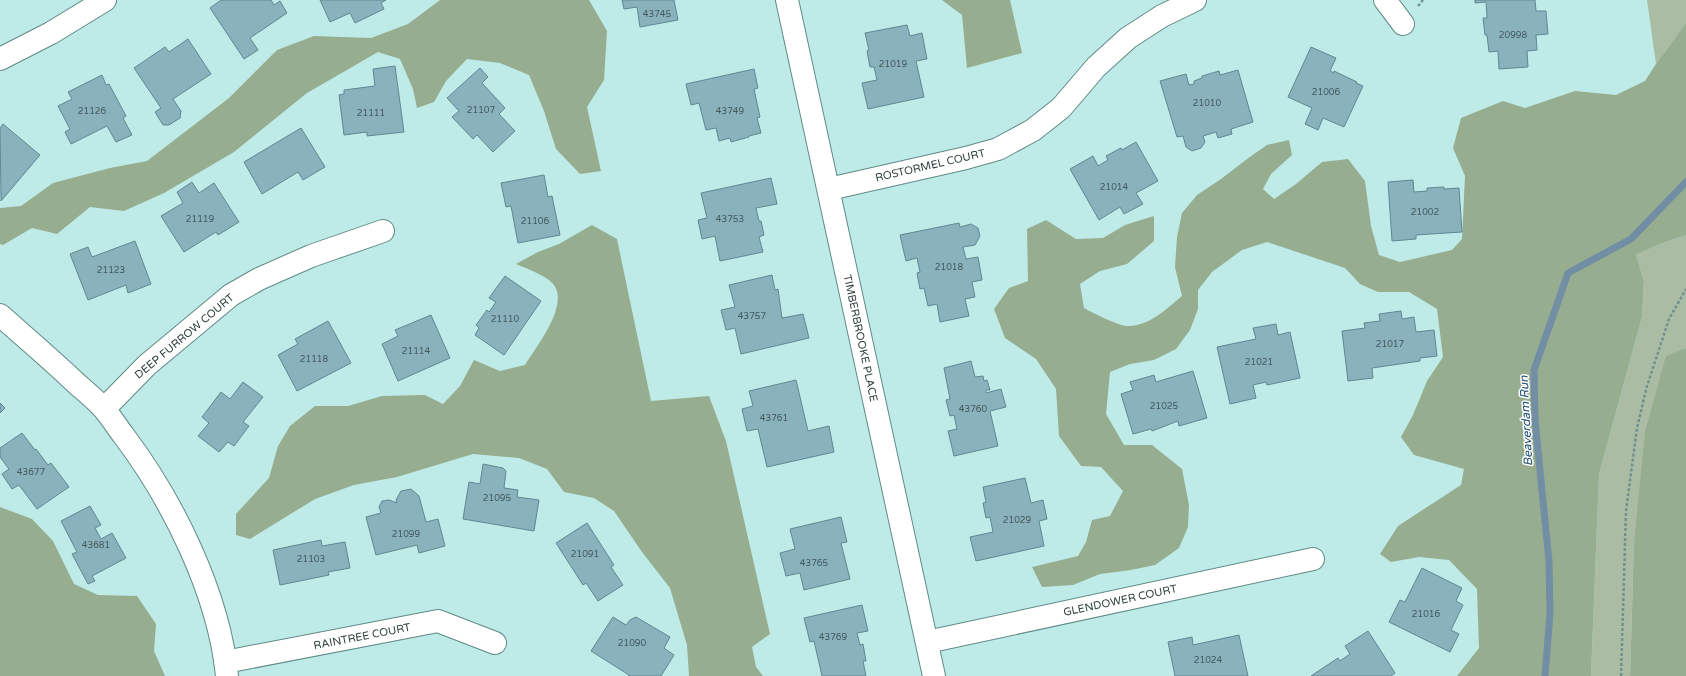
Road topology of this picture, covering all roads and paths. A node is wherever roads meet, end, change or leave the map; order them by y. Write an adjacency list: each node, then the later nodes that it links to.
1 (104, 0): 6 (street)
2 (787, 0): 7 (street, TIMBERBROOKE PLACE)
3 (1195, 0): 7 (street, ROSTORMEL COURT)
4 (1385, 0): 5 (street)
5 (1403, 24)
6 (0, 59)
7 (829, 189): 13 (street, TIMBERBROOKE PLACE)
8 (384, 231): 11 (street, DEEP FURROW COURT)
9 (1686, 289): 17 (path)
10 (0, 315): 11 (street)
11 (104, 409): 15 (street)
12 (1313, 559): 13 (street, GLENDOWER COURT)
13 (927, 642): 16 (street, TIMBERBROOKE PLACE)
14 (495, 643): 15 (street, RAINTREE COURT)
15 (226, 669)
16 (934, 676)
17 (1621, 676)

